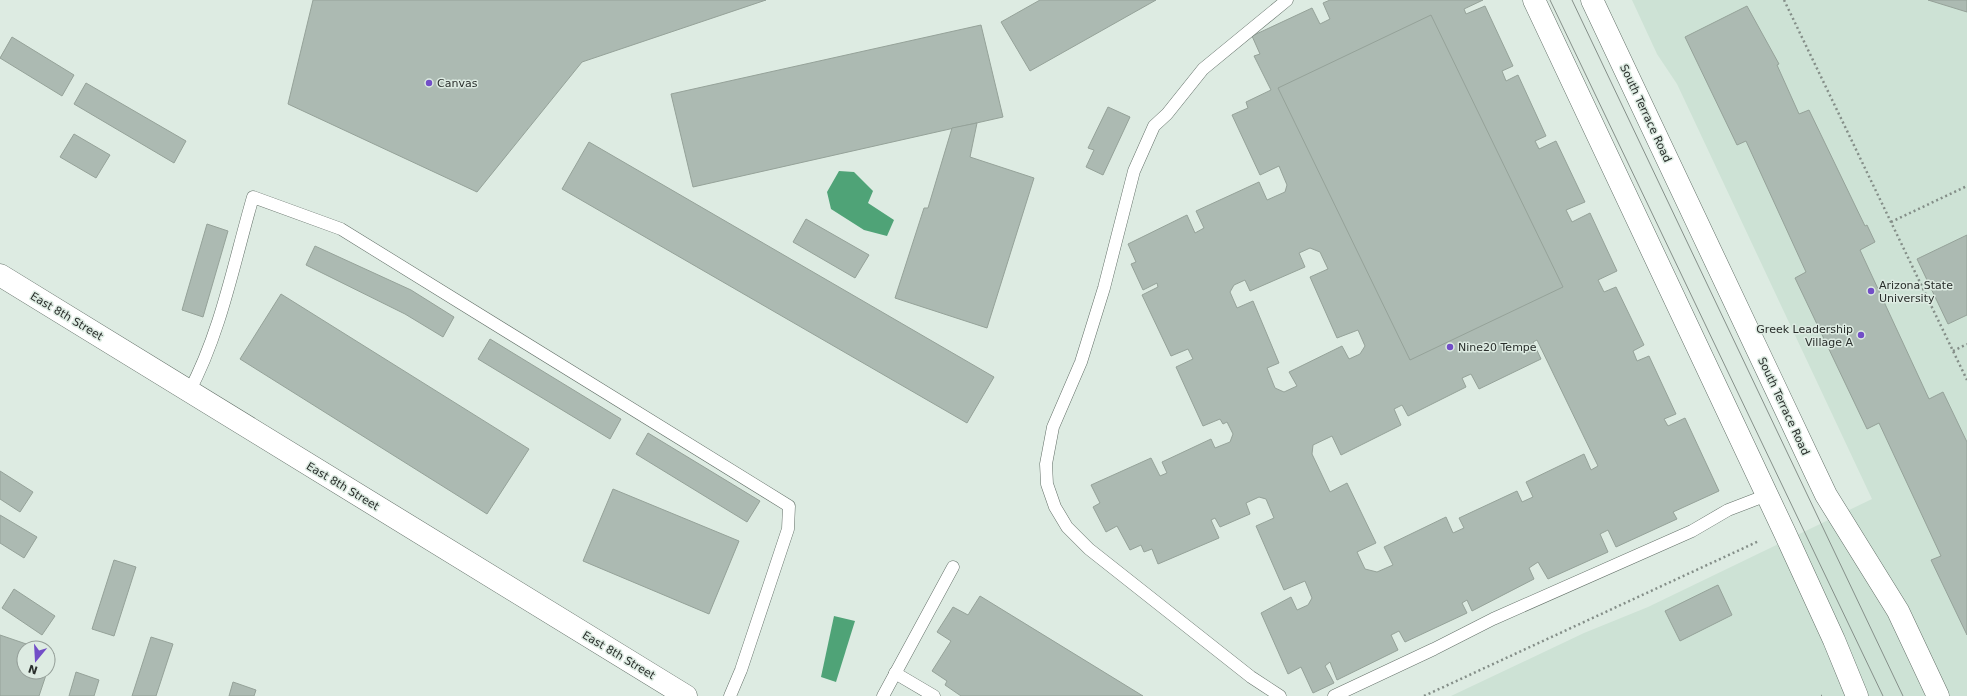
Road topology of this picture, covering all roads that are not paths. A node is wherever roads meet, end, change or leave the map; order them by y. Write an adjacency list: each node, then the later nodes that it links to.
1 (1287, 0): 13 (lane)
2 (1534, 0): 6 (street)
3 (1592, 0): 16 (street, South Terrace Road)
4 (0, 275): 5 (street, East 8th Street)
5 (190, 392): 9 (street, East 8th Street); 10 (lane)
6 (1767, 495): 14 (lane); 15 (street)
7 (953, 567): 8 (lane)
8 (895, 673): 11 (lane); 12 (lane)
9 (686, 696)
10 (730, 696)
11 (883, 696)
12 (934, 696)
13 (1280, 696)
14 (1334, 696)
15 (1857, 696)
16 (1938, 696)

